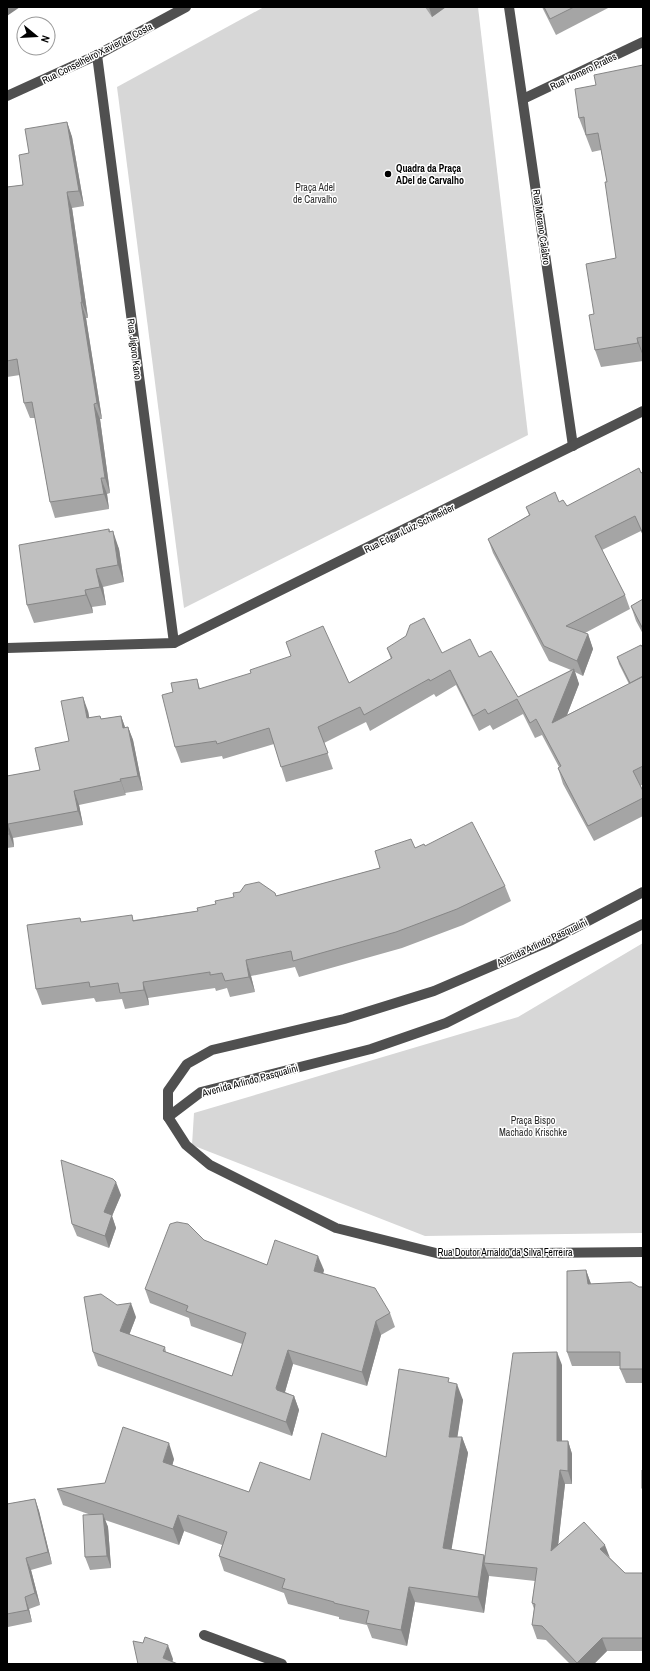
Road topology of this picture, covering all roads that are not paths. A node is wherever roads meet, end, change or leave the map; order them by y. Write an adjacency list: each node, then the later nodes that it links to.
1 (186, 7): 4 (street, Rua Conselheiro Xavier da Costa)
2 (509, 7): 6 (street, Rua Morano Calabro)
3 (643, 42): 6 (street, Rua Homero Prates)
4 (97, 55): 5 (street, Rua Conselheiro Xavier da Costa); 9 (street, Rua Jigoro Kano)
5 (7, 96)
6 (523, 99): 8 (street, Rua Morano Calabro)
7 (643, 411): 8 (street, Rua Edgar Luiz Schineider)
8 (574, 446): 9 (street, Rua Edgar Luiz Schineider)
9 (174, 643): 10 (street)
10 (7, 648)
11 (643, 892): 13 (street, Avenida Arlindo Pasqualini)
12 (643, 924): 13 (street, Avenida Arlindo Pasqualini)
13 (168, 1117): 14 (street, Rua Doutor Arnaldo da Silva Ferreira)
14 (643, 1252)
15 (204, 1635): 16 (street)
16 (282, 1664)

